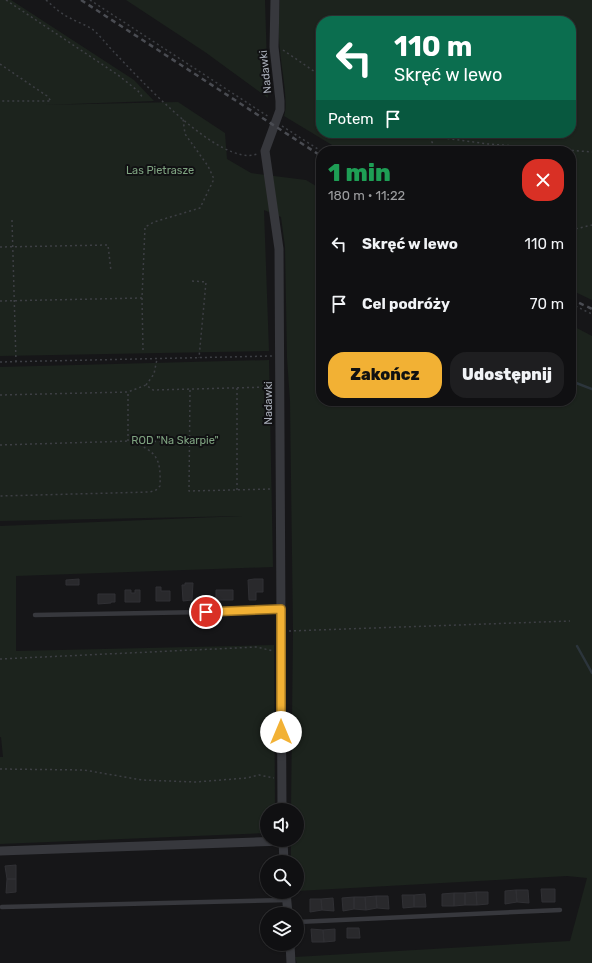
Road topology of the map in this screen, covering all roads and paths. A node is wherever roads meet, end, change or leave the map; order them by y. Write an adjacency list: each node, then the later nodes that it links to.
1 (6, 0): 8 (path)
2 (46, 0): 10 (path)
3 (90, 0): 11 (path)
4 (275, 0): 5 (street, Nadawki)
5 (274, 47): 7 (path); 11 (street, Nadawki)
6 (0, 64): 9 (path)
7 (316, 73)
8 (144, 98)
9 (0, 102)
10 (183, 120): 15 (path); 25 (path)
11 (275, 121): 14 (path); 15 (street, Nadawki)
12 (444, 138): 13 (path)
13 (514, 146)
14 (316, 148)
15 (265, 151): 31 (street, Nadawki)
16 (576, 151): 17 (path)
17 (592, 152)
18 (12, 220): 21 (path)
19 (592, 225): 20 (path)
20 (576, 229)
21 (12, 246): 22 (path); 23 (path); 27 (path)
22 (0, 247)
23 (111, 271)
24 (192, 280): 32 (path)
25 (142, 298): 27 (path); 30 (path)
26 (0, 301): 27 (path)
27 (15, 301): 35 (path)
28 (576, 306): 29 (path)
29 (592, 314)
30 (143, 350)
31 (280, 356): 32 (path); 37 (street, Nadawki)
32 (199, 358): 33 (path)
33 (157, 359): 35 (path); 36 (path)
34 (0, 362): 35 (path)
35 (16, 362)
36 (146, 385): 39 (path); 40 (path)
37 (280, 386): 38 (path); 47 (street, Nadawki)
38 (237, 388): 39 (path); 46 (path)
39 (190, 390): 44 (path)
40 (128, 392): 41 (path); 42 (path)
41 (0, 395)
42 (128, 441): 43 (path); 45 (path)
43 (132, 442): 44 (path); 48 (path)
44 (189, 442): 46 (path)
45 (0, 445)
46 (237, 490): 47 (path)
47 (281, 490): 49 (street, Nadawki)
48 (0, 496)
49 (281, 609): 50 (lane); 52 (street, Nadawki)
50 (35, 615)
51 (570, 621): 52 (path)
52 (282, 632): 53 (street, Nadawki)
53 (282, 653): 54 (path); 56 (street, Nadawki)
54 (0, 659)
55 (0, 769): 56 (path)
56 (281, 780): 57 (street, Nadawki)
57 (282, 803)
58 (260, 841): 59 (street)
59 (0, 851)
60 (260, 897): 61 (lane)
61 (2, 907)
62 (560, 910): 63 (lane)
63 (304, 922)
64 (290, 951): 65 (street)
65 (291, 963)

